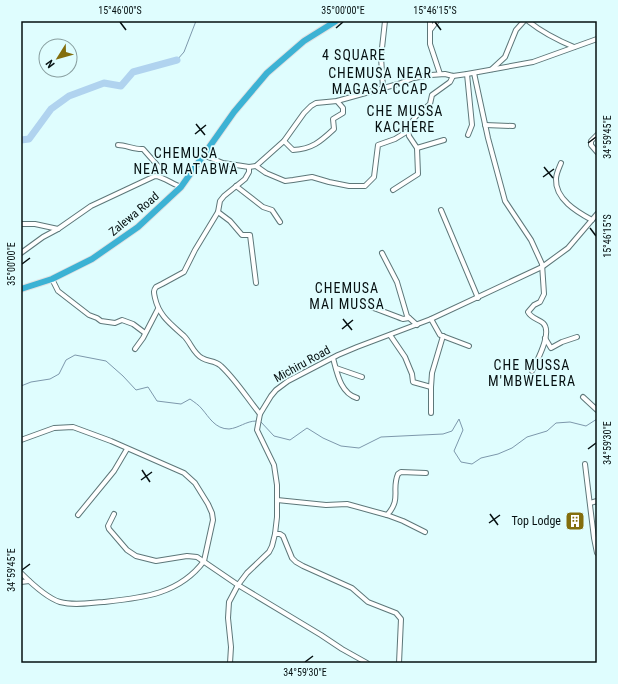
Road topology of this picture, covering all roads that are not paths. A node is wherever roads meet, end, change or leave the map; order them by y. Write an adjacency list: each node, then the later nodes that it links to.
1 (336, 21): 27 (highway, Zalewa Road)
2 (385, 21): 15 (street)
3 (430, 21): 7 (street)
4 (437, 21): 7 (street)
5 (524, 21): 10 (street)
6 (528, 21): 9 (street)
7 (431, 30): 12 (street)
8 (597, 39): 9 (street)
9 (574, 47): 10 (street)
10 (492, 70): 11 (street)
11 (474, 73): 13 (street); 17 (street)
12 (440, 74): 14 (street); 15 (street)
13 (466, 74): 14 (street); 20 (street)
14 (454, 76): 19 (street)
15 (383, 88): 16 (street)
16 (337, 101): 23 (street); 23 (street)
17 (485, 125): 18 (street); 44 (street)
18 (514, 126)
19 (408, 131): 25 (street); 29 (street)
20 (468, 135)
21 (597, 135): 26 (street)
22 (444, 140): 25 (street)
23 (284, 142): 29 (street)
24 (118, 145): 31 (street)
25 (417, 148): 34 (street)
26 (597, 152)
27 (203, 154): 30 (street); 33 (highway, Zalewa Road)
28 (561, 163): 38 (street)
29 (256, 166): 30 (street)
30 (249, 167): 32 (street)
31 (160, 176): 33 (street); 41 (street)
32 (236, 186): 36 (street); 39 (street)
33 (181, 187): 45 (highway, Zalewa Road)
34 (393, 190)
35 (441, 210): 48 (street)
36 (218, 212): 46 (street); 50 (street)
37 (597, 214): 38 (street, Michiru Road)
38 (592, 220): 44 (street, Michiru Road)
39 (280, 222)
40 (21, 224): 41 (street)
41 (58, 229): 42 (street)
42 (21, 253)
43 (382, 253): 51 (street)
44 (542, 267): 48 (street, Michiru Road); 57 (street)
45 (52, 279): 47 (highway, Zalewa Road); 54 (street)
46 (256, 283)
47 (21, 289)
48 (478, 298): 52 (street, Michiru Road)
49 (348, 306): 51 (street)
50 (158, 308): 54 (street); 70 (street)
51 (409, 318): 53 (street)
52 (431, 319): 53 (street, Michiru Road); 56 (street)
53 (417, 324): 55 (street, Michiru Road)
54 (145, 333): 60 (street)
55 (390, 335): 61 (street, Michiru Road); 65 (street)
56 (443, 336): 59 (street); 65 (street)
57 (545, 338): 58 (street); 63 (street)
58 (577, 338)
59 (469, 346)
60 (135, 349)
61 (334, 358): 62 (street); 70 (street, Michiru Road)
62 (336, 368): 64 (street); 67 (street)
63 (532, 371)
64 (362, 376)
65 (431, 387): 69 (street)
66 (584, 397): 68 (street)
67 (357, 398)
68 (597, 410)
69 (431, 413)
70 (260, 414): 75 (street, Michiru Road)
71 (21, 440): 72 (street)
72 (127, 449): 79 (street); 84 (street)
73 (585, 464): 77 (street)
74 (426, 473): 80 (street)
75 (277, 500): 80 (street); 82 (street, Michiru Road)
76 (597, 501): 77 (street)
77 (590, 503): 83 (street)
78 (114, 514): 84 (street)
79 (78, 515)
80 (387, 515): 81 (street)
81 (425, 532)
82 (275, 534): 88 (street, Michiru Road); 91 (street)
83 (597, 553)
84 (204, 561): 86 (street); 88 (street)
85 (21, 573): 86 (street)
86 (29, 581): 87 (street)
87 (21, 582)
88 (238, 585): 89 (street, Michiru Road); 90 (street)
89 (230, 663)
90 (367, 663)
91 (399, 663)

